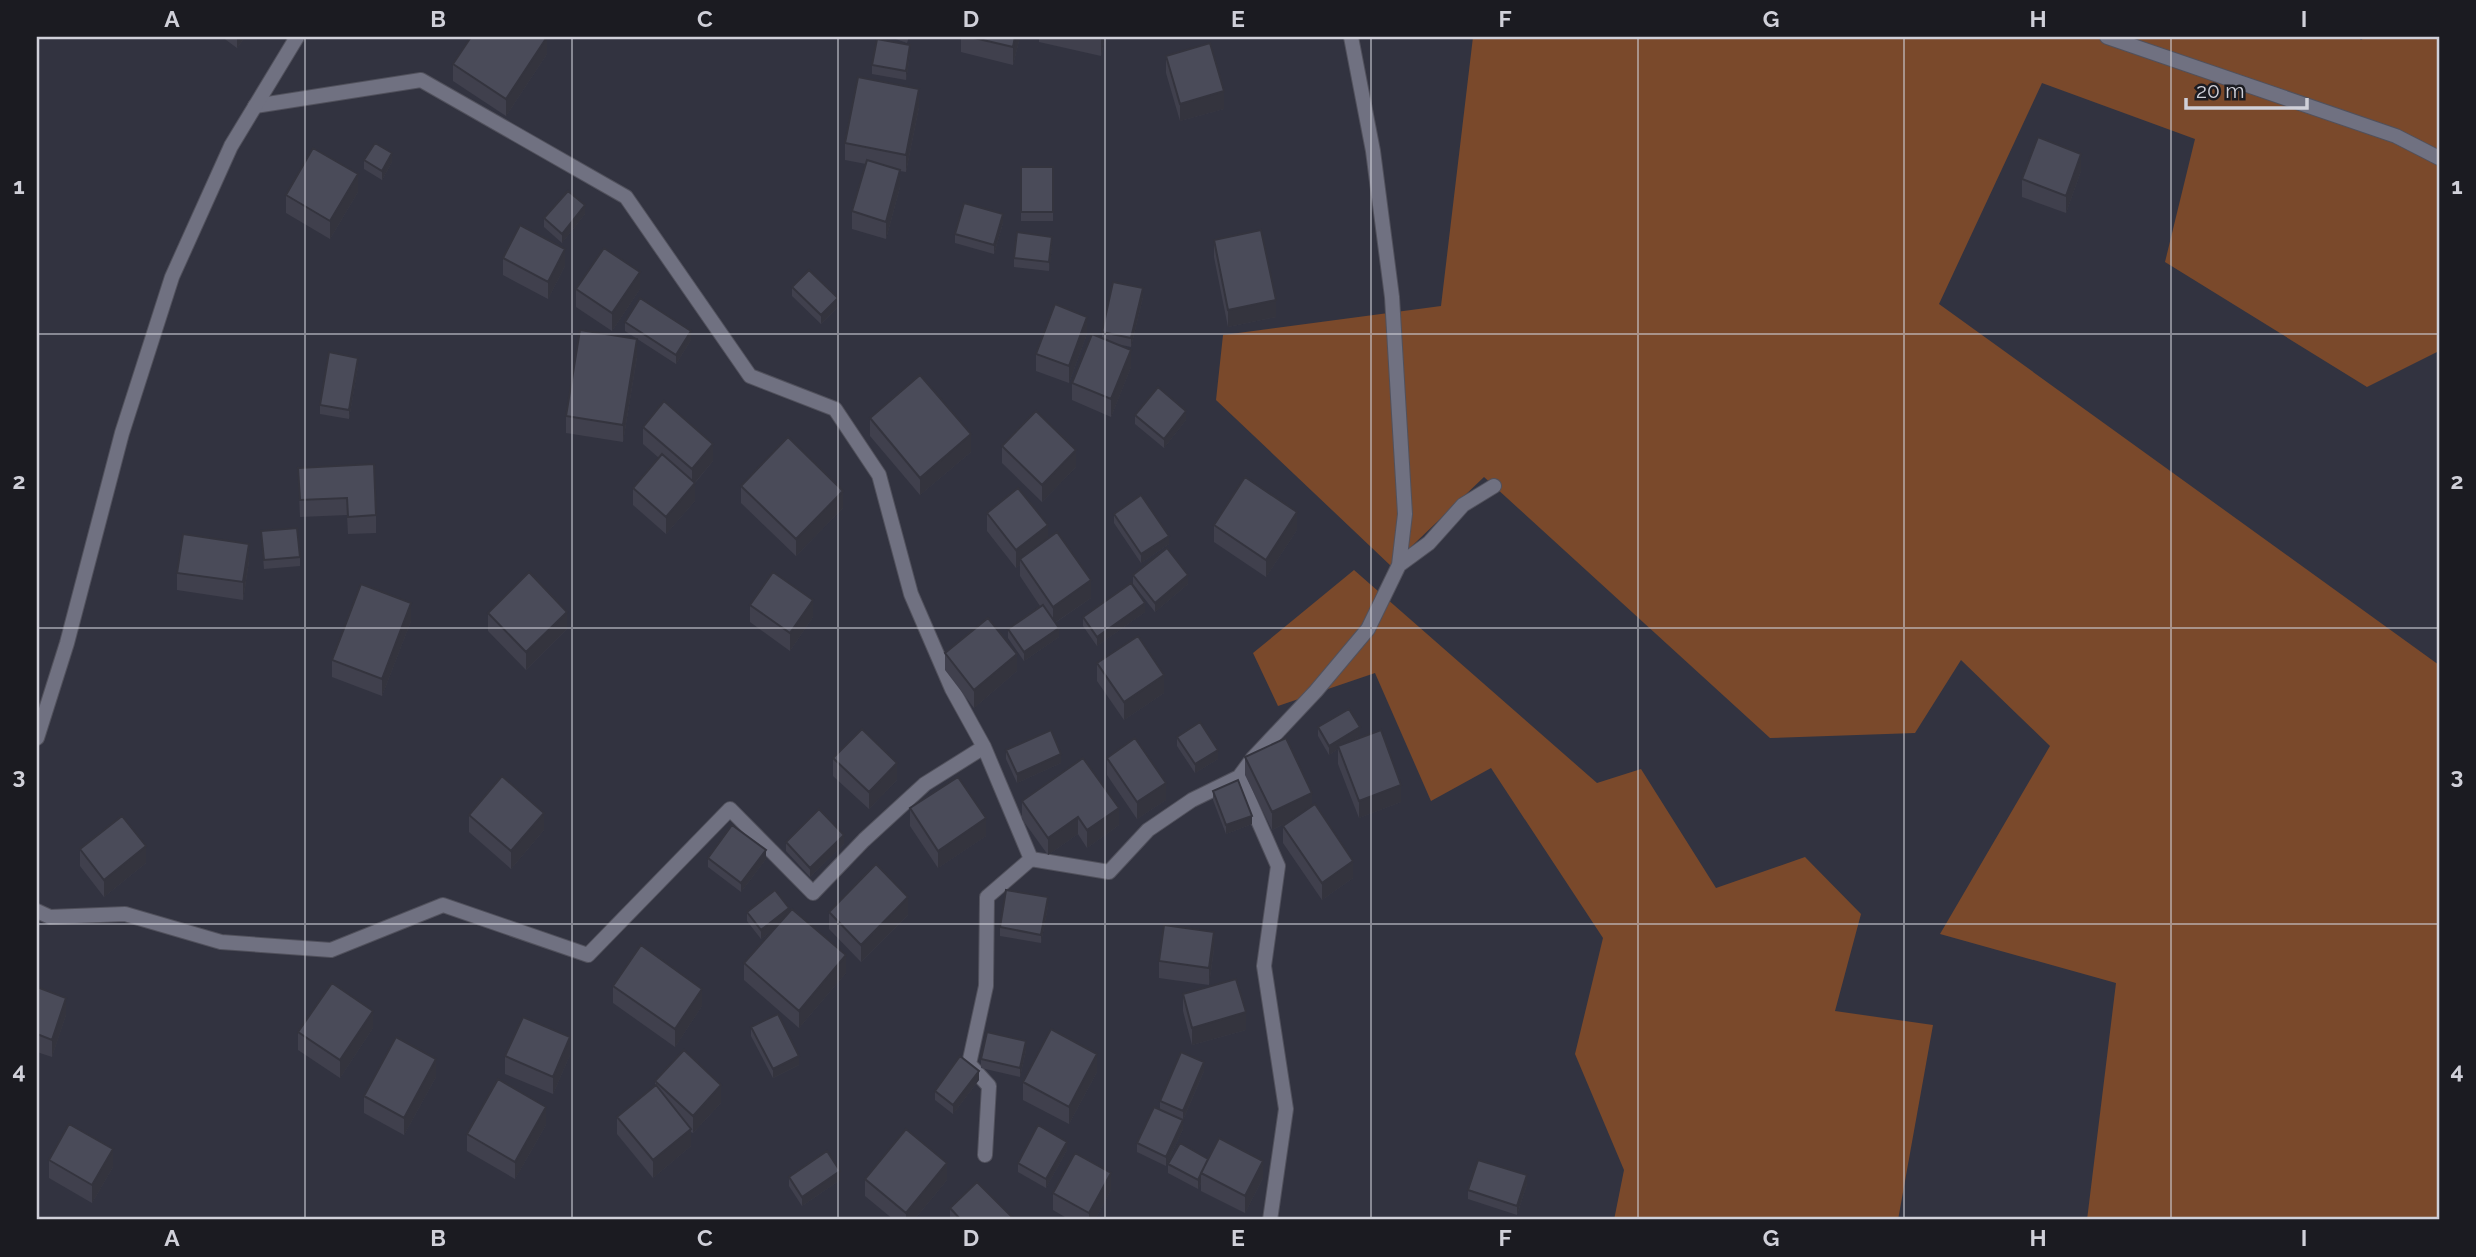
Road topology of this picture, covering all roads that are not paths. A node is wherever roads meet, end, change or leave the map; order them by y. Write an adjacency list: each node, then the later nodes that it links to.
1 (297, 37): 4 (street)
2 (1351, 37): 7 (street)
3 (2107, 37): 5 (street)
4 (256, 106): 8 (street); 9 (street)
5 (2439, 158)
6 (1494, 486): 7 (street)
7 (1399, 565): 10 (street)
8 (37, 738)
9 (984, 747): 11 (street); 12 (street)
10 (1239, 777): 11 (street); 14 (street)
11 (1031, 859): 13 (street)
12 (37, 911)
13 (985, 1155)
14 (1270, 1220)

